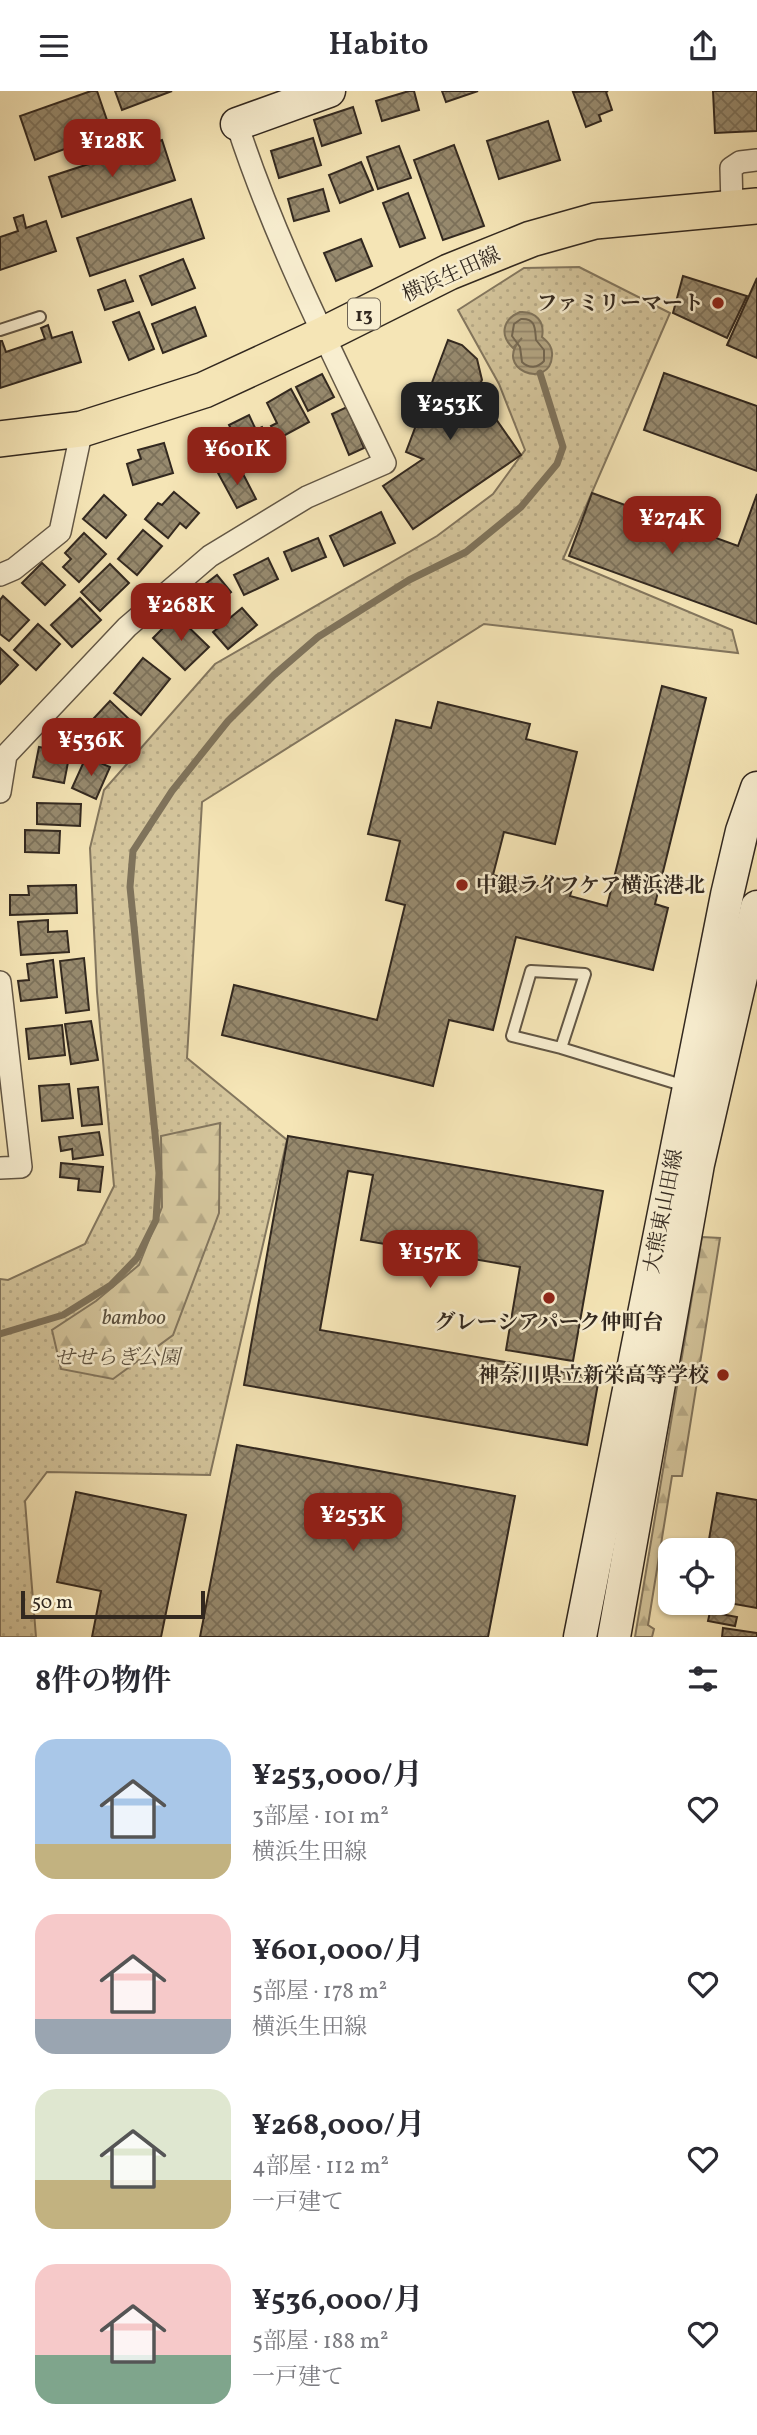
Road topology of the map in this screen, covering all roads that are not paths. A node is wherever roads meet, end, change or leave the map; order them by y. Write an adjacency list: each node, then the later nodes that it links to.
1 (329, 91): 2 (street)
2 (234, 120): 7 (street)
3 (757, 160): 4 (street)
4 (745, 206): 7 (main road, 横浜生田線 / 13)
5 (40, 317): 6 (lane)
6 (0, 330)
7 (323, 335): 8 (main road, 横浜生田線 / 13); 12 (street)
8 (82, 429): 9 (main road, 横浜生田線 / 13); 10 (street)
9 (0, 439)
10 (0, 575)
11 (757, 788): 13 (street, 大熊東山田線)
12 (0, 792)
13 (742, 898): 17 (street, 大熊東山田線)
14 (757, 907): 20 (street, 大熊東山田線)
15 (0, 982): 18 (street)
16 (561, 1048): 16 (lane); 17 (lane)
17 (688, 1087): 19 (street, 大熊東山田線)
18 (0, 1168)
19 (580, 1637)
20 (614, 1637)

